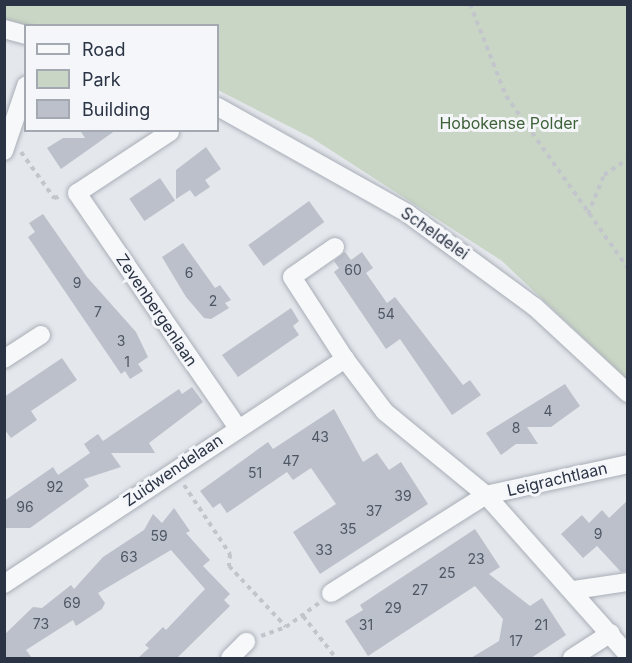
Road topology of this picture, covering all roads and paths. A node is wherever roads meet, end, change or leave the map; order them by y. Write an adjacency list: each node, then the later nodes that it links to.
1 (470, 4): 10 (path)
2 (4, 29): 3 (street)
3 (24, 34)
4 (24, 92): 7 (street)
5 (219, 108): 16 (street, Scheldelei)
6 (170, 132): 9 (street)
7 (7, 143): 9 (path)
8 (627, 159): 10 (path)
9 (77, 193): 17 (street, Zevenbergenlaan)
10 (588, 215): 12 (path)
11 (335, 247): 15 (street)
12 (627, 268)
13 (41, 335): 14 (street)
14 (4, 359)
15 (345, 359): 17 (street, Zuidwendelaan); 20 (street)
16 (627, 393)
17 (237, 427): 19 (street, Zuidwendelaan)
18 (627, 464): 20 (street, Leigrachtlaan)
19 (173, 470): 22 (street, Zuidwendelaan); 26 (path)
20 (486, 495): 23 (street); 24 (street)
21 (627, 582): 23 (street)
22 (4, 584)
23 (574, 590): 27 (street)
24 (331, 593): 25 (path)
25 (303, 616): 26 (path); 31 (path)
26 (286, 627): 28 (path)
27 (611, 633): 29 (street); 32 (street)
28 (246, 642): 30 (street)
29 (627, 655)
30 (230, 658)
31 (336, 658)
32 (572, 658)

